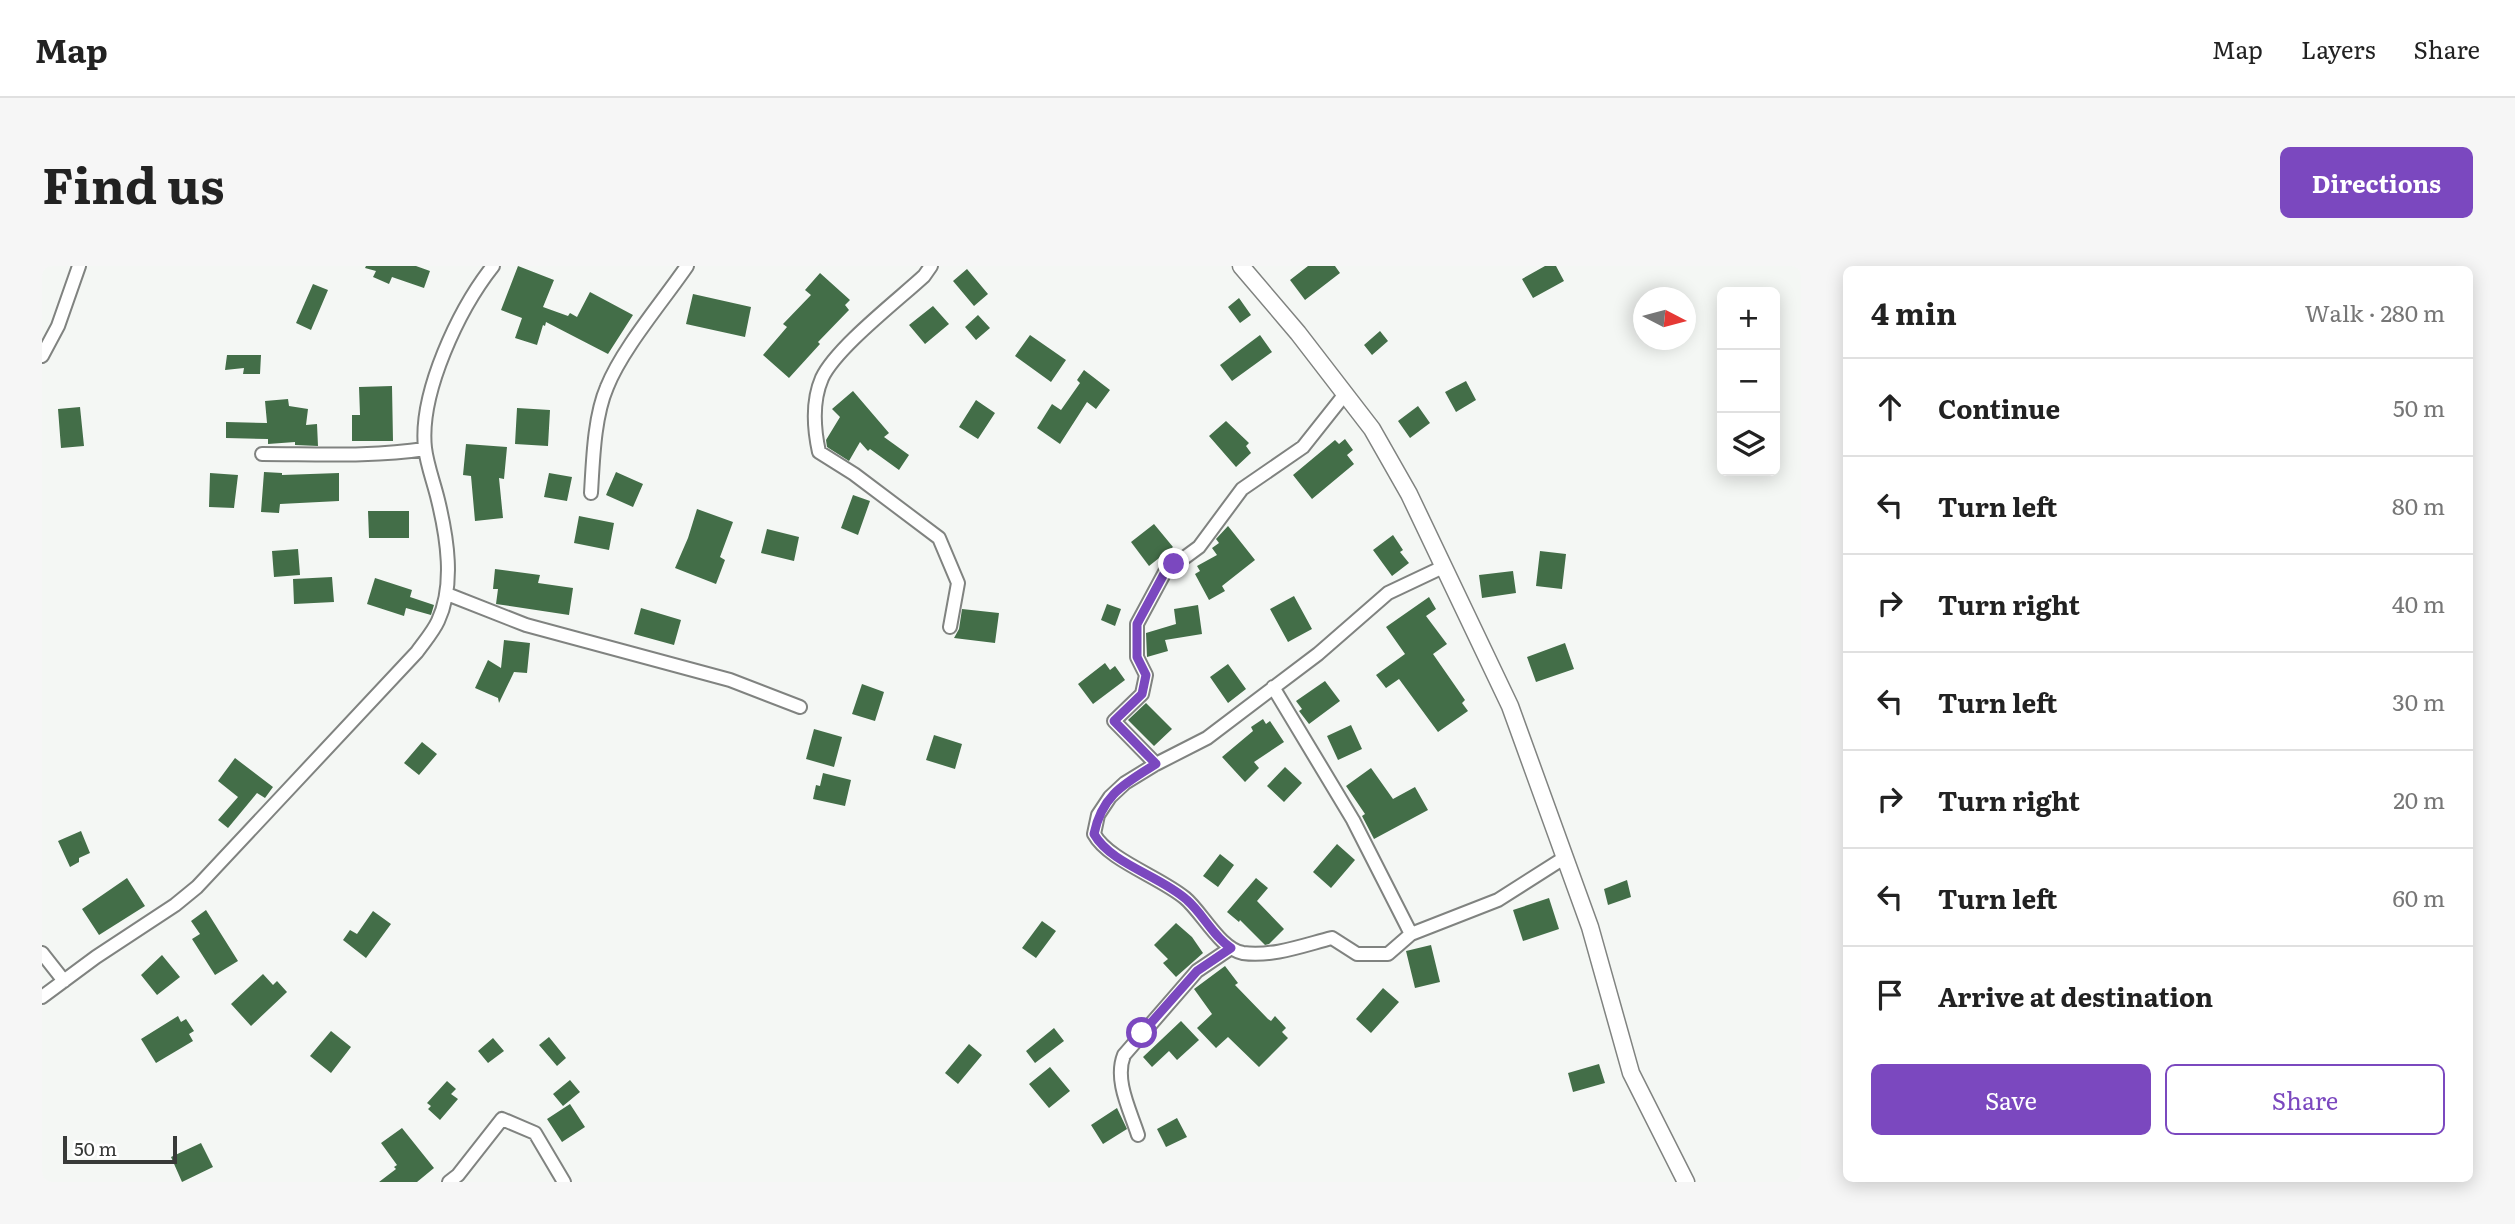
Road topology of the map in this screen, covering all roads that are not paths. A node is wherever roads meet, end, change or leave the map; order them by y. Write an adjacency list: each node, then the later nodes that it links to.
1 (79, 266): 6 (street)
2 (493, 266): 8 (street)
3 (687, 266): 10 (street)
4 (931, 266): 13 (street)
5 (1241, 266): 7 (street)
6 (42, 356)
7 (1345, 394): 11 (street); 16 (street)
8 (425, 449): 9 (street); 12 (street)
9 (262, 454)
10 (591, 493)
11 (1443, 567): 14 (street); 17 (street)
12 (447, 594): 15 (street); 21 (street)
13 (950, 627)
14 (1273, 687): 16 (street); 18 (street)
15 (800, 707)
16 (1156, 764): 19 (street)
17 (1564, 858): 18 (street); 26 (street)
18 (1411, 934): 19 (street)
19 (1231, 948): 23 (street)
20 (42, 953): 21 (street)
21 (64, 981): 22 (street)
22 (42, 997)
23 (1138, 1135)
24 (449, 1182): 25 (street)
25 (564, 1182)
26 (1686, 1182)

